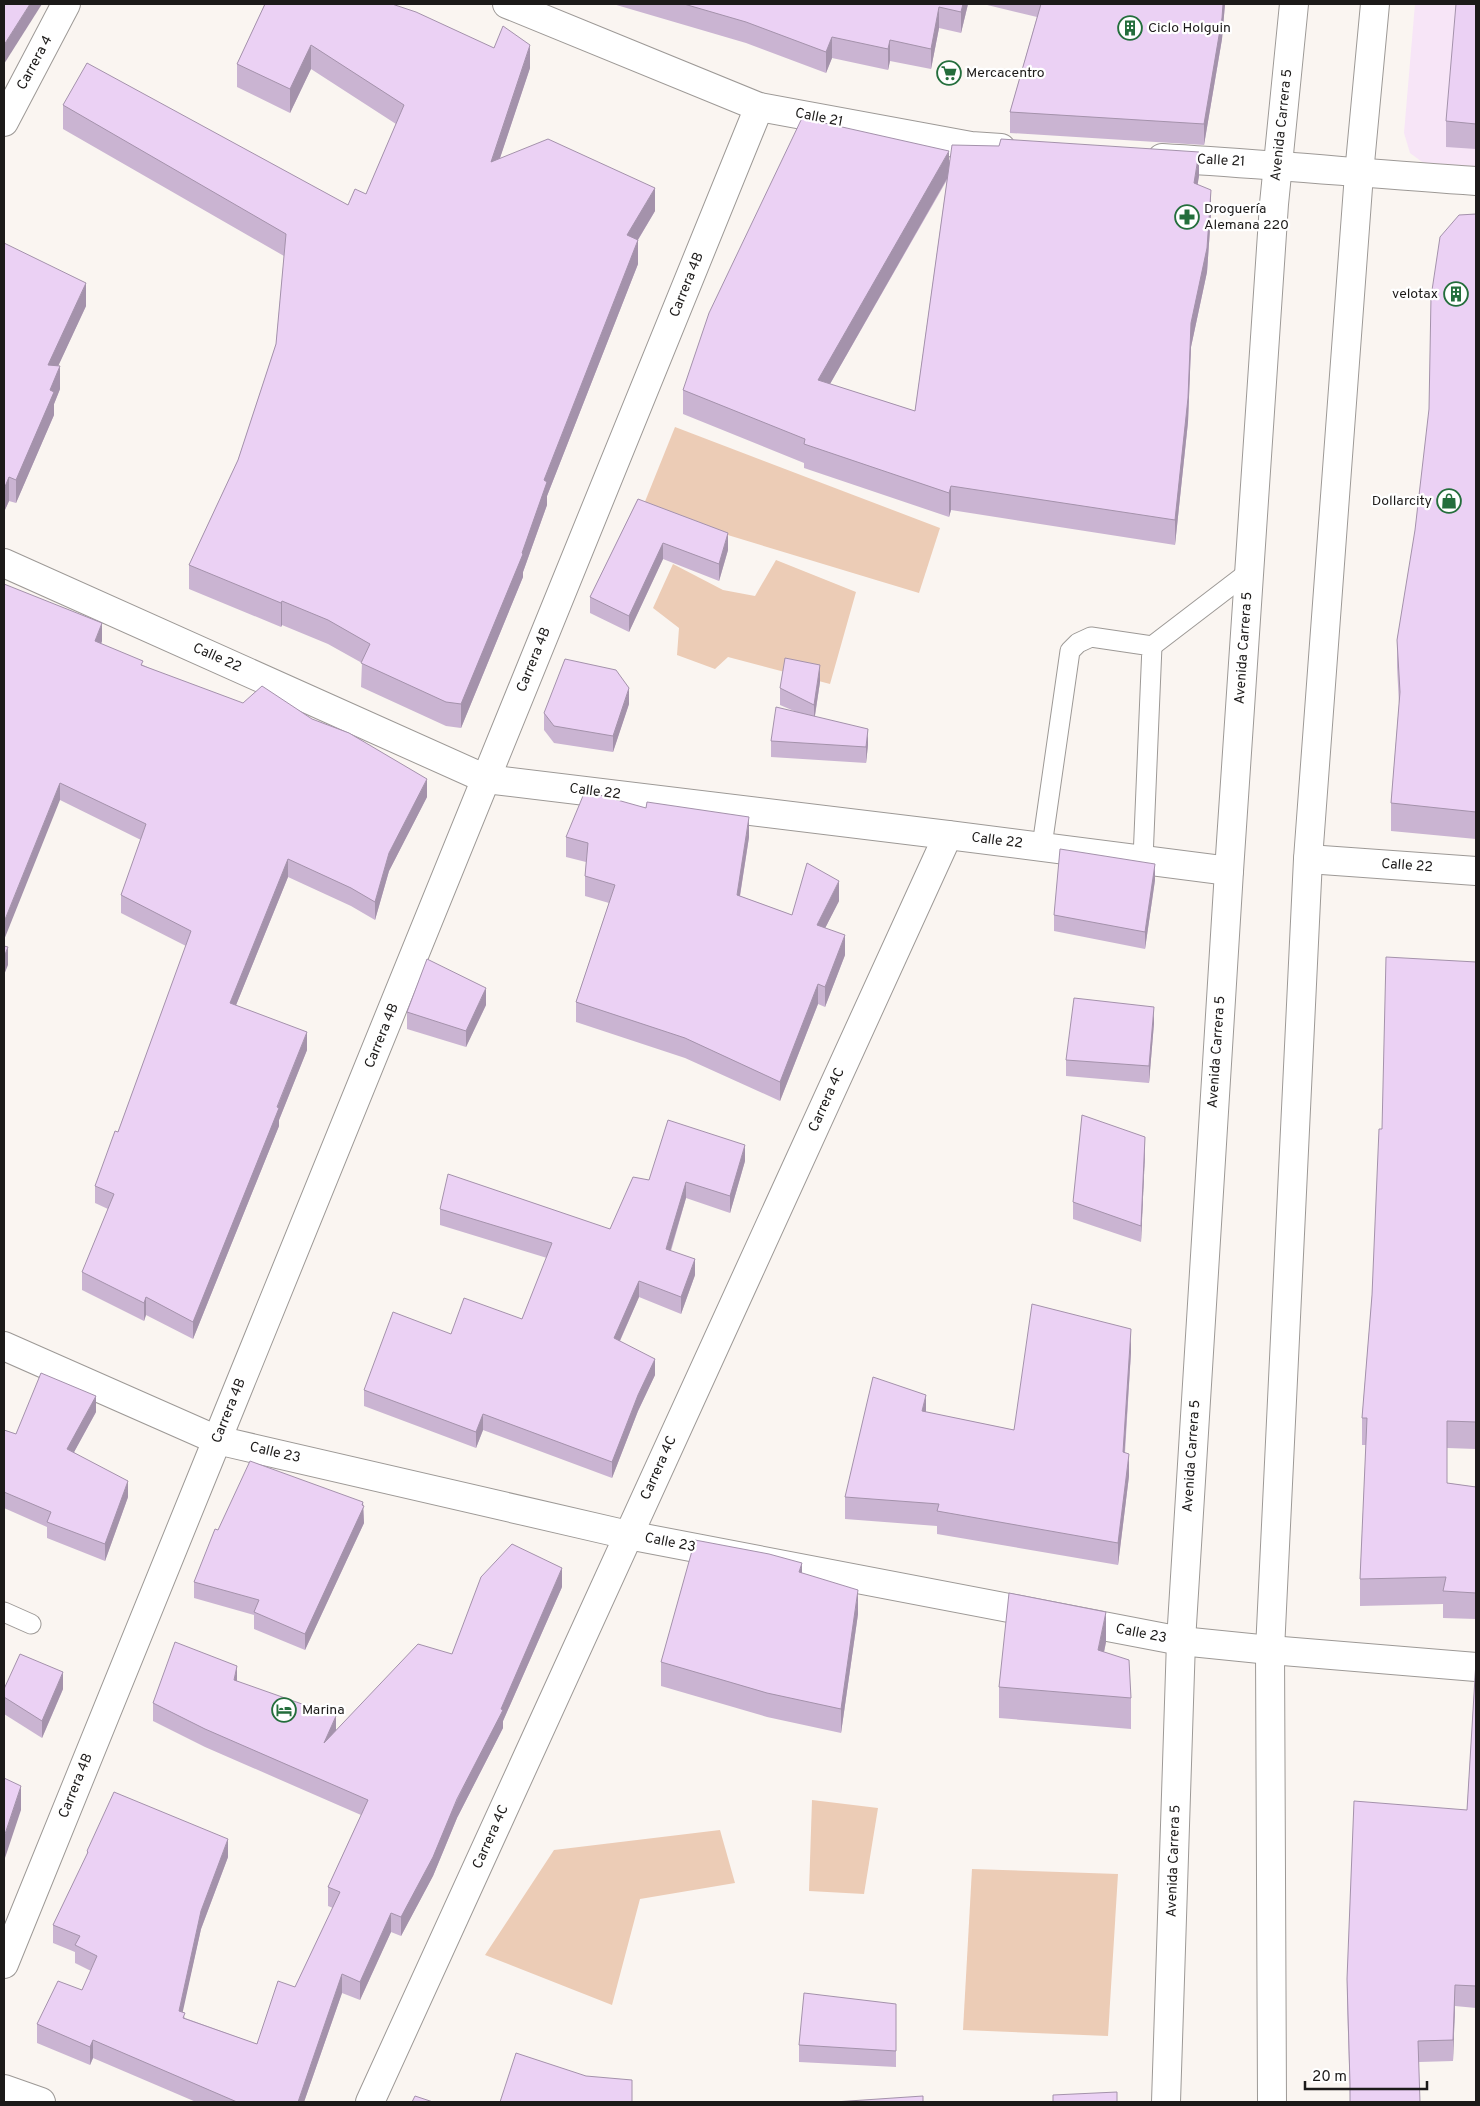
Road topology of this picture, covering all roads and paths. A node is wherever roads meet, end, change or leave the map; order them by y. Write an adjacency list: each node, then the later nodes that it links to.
1 (66, 4): 6 (street, Carrera 4)
2 (1294, 4): 9 (street, Avenida Carrera 5)
3 (1375, 4): 10 (street)
4 (518, 6): 5 (street, Calle 21)
5 (759, 107): 7 (street, Calle 21); 15 (street, Carrera 4B)
6 (4, 122)
7 (1030, 150)
8 (1139, 156): 9 (street, Calle 21)
9 (1277, 164): 10 (street, Calle 21); 13 (street, Avenida Carrera 5)
10 (1360, 174): 11 (street, Calle 21); 19 (street)
11 (1476, 181)
12 (4, 563): 15 (street, Calle 22)
13 (1250, 572): 14 (lane); 20 (street, Avenida Carrera 5)
14 (1152, 646): 17 (lane); 18 (lane)
15 (486, 779): 16 (street, Calle 22); 23 (street, Carrera 4B)
16 (948, 834): 17 (street, Calle 22); 24 (street, Carrera 4C)
17 (1042, 846): 18 (street, Calle 22)
18 (1143, 859): 20 (street, Calle 22)
19 (1308, 859): 21 (street, Calle 22); 28 (street)
20 (1229, 871): 27 (street, Avenida Carrera 5)
21 (1476, 871)
22 (4, 1346): 23 (street, Calle 23)
23 (217, 1440): 24 (street, Calle 23); 30 (street, Carrera 4B)
24 (628, 1535): 27 (street, Calle 23); 33 (street, Carrera 4C)
25 (4, 1612): 26 (lane)
26 (31, 1624)
27 (1181, 1642): 28 (street, Calle 23); 34 (street, Avenida Carrera 5)
28 (1270, 1650): 29 (street, Calle 23); 35 (street)
29 (1476, 1667)
30 (4, 1964)
31 (4, 2089): 32 (street)
32 (41, 2102)
33 (370, 2102)
34 (1166, 2102)
35 (1272, 2102)

